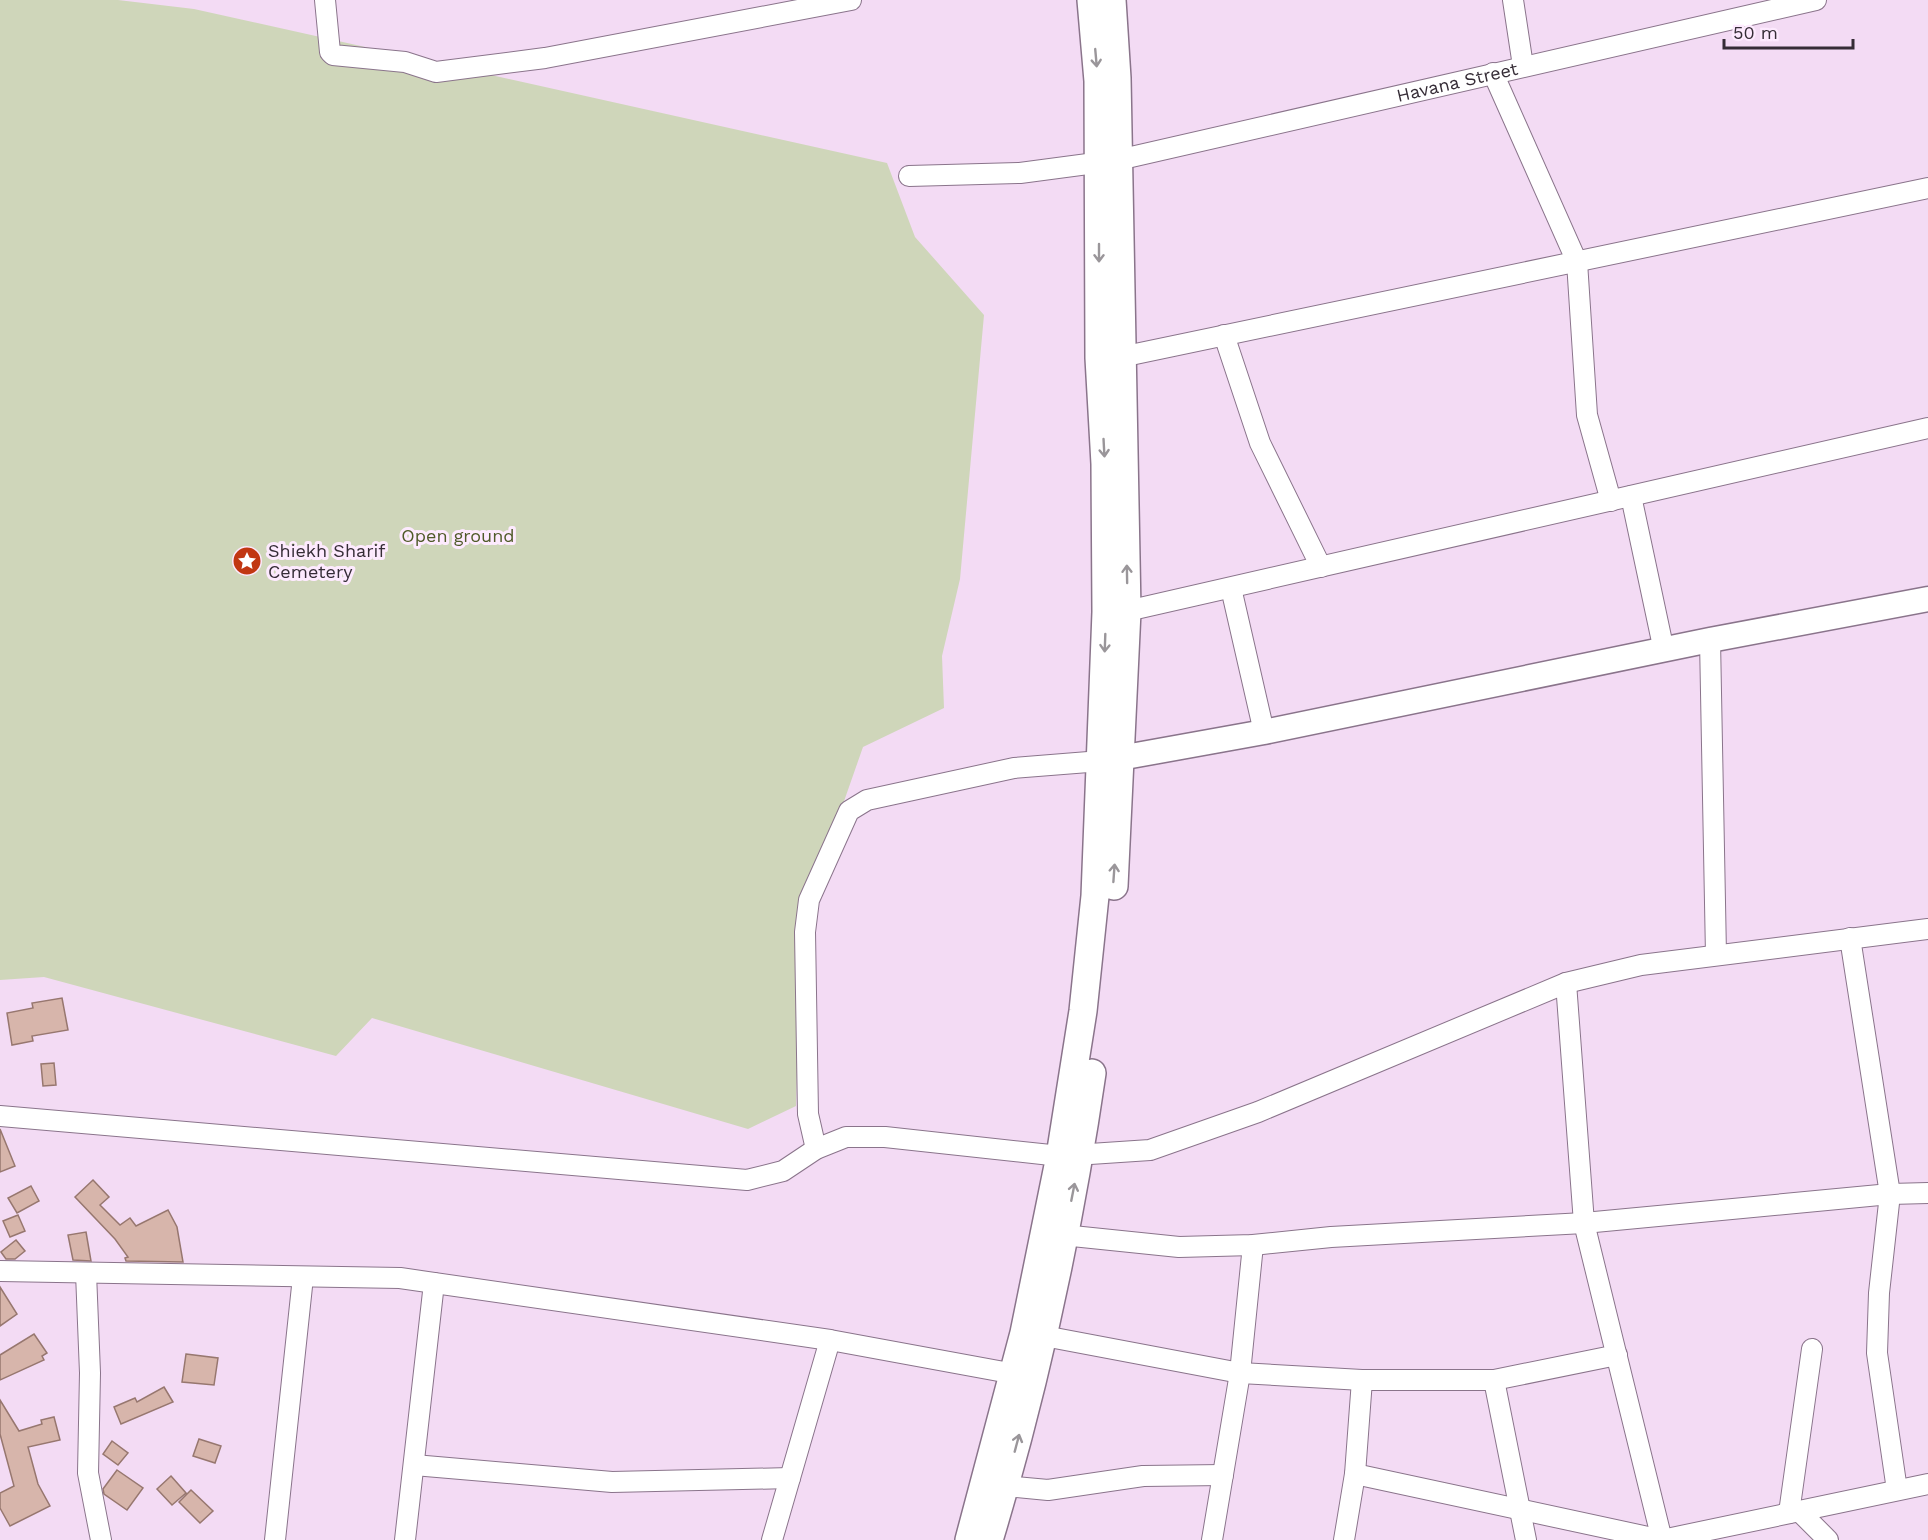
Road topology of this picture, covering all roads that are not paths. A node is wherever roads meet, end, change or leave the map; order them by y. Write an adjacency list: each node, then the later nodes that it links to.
1 (325, 0): 7 (street)
2 (851, 0): 7 (street)
3 (1091, 0): 10 (main road, one-way to 10)
4 (1112, 0): 10 (main road)
5 (1513, 0): 8 (street)
6 (1816, 0): 8 (street, Havana Street)
7 (763, 8)
8 (1523, 66): 9 (street, Havana Street)
9 (1493, 73): 10 (street, Havana Street); 13 (street)
10 (1108, 162): 11 (street, Havana Street); 15 (main road); 26 (main road, one-way to 26)
11 (909, 176)
12 (1928, 188): 13 (street)
13 (1577, 261): 14 (street); 18 (street)
14 (1224, 335): 15 (street); 19 (street)
15 (1121, 357): 22 (main road, one-way to 15)
16 (1928, 428): 17 (street)
17 (1631, 496): 18 (street); 24 (street)
18 (1611, 501): 19 (street)
19 (1321, 567): 20 (street)
20 (1231, 588): 22 (street); 25 (street)
21 (1928, 599): 23 (street)
22 (1127, 611): 26 (main road)
23 (1710, 640): 24 (street); 29 (street)
24 (1664, 651): 25 (street)
25 (1264, 732): 26 (street)
26 (1111, 760): 32 (street); 33 (main road)
27 (1928, 929): 28 (street)
28 (1850, 938): 29 (street); 35 (street)
29 (1716, 955): 30 (street)
30 (1566, 983): 33 (street); 36 (street)
31 (0, 1116): 32 (street)
32 (816, 1149): 33 (street)
33 (1070, 1156): 37 (main road)
34 (1928, 1193): 35 (street)
35 (1890, 1194): 36 (street); 57 (street)
36 (1584, 1222): 38 (street); 46 (street)
37 (1055, 1234): 38 (street); 43 (main road); 48 (main road)
38 (1253, 1245): 47 (street)
39 (0, 1271): 40 (street)
40 (86, 1273): 41 (street); 60 (street)
41 (303, 1277): 42 (street); 61 (street)
42 (434, 1283): 44 (street); 51 (street)
43 (1044, 1336): 47 (street); 56 (main road, one-way to 43)
44 (830, 1340): 48 (street); 54 (street)
45 (1812, 1349): 59 (street)
46 (1617, 1355): 50 (street); 69 (street)
47 (1240, 1372): 49 (street); 53 (street)
48 (1015, 1374): 64 (main road)
49 (1362, 1380): 50 (street); 52 (street)
50 (1494, 1380): 58 (street)
51 (414, 1465): 54 (street); 62 (street)
52 (1355, 1474): 58 (street); 67 (street)
53 (1222, 1475): 56 (street); 66 (street)
54 (790, 1478): 63 (street)
55 (1928, 1484): 57 (street)
56 (1005, 1486): 65 (main road)
57 (1897, 1490): 59 (street)
58 (1520, 1509): 68 (street); 69 (street)
59 (1794, 1512): 69 (street); 70 (street)
60 (101, 1540)
61 (275, 1540)
62 (405, 1540)
63 (772, 1540)
64 (969, 1540)
65 (989, 1540)
66 (1212, 1540)
67 (1344, 1540)
68 (1526, 1540)
69 (1662, 1540)
70 (1828, 1540)

